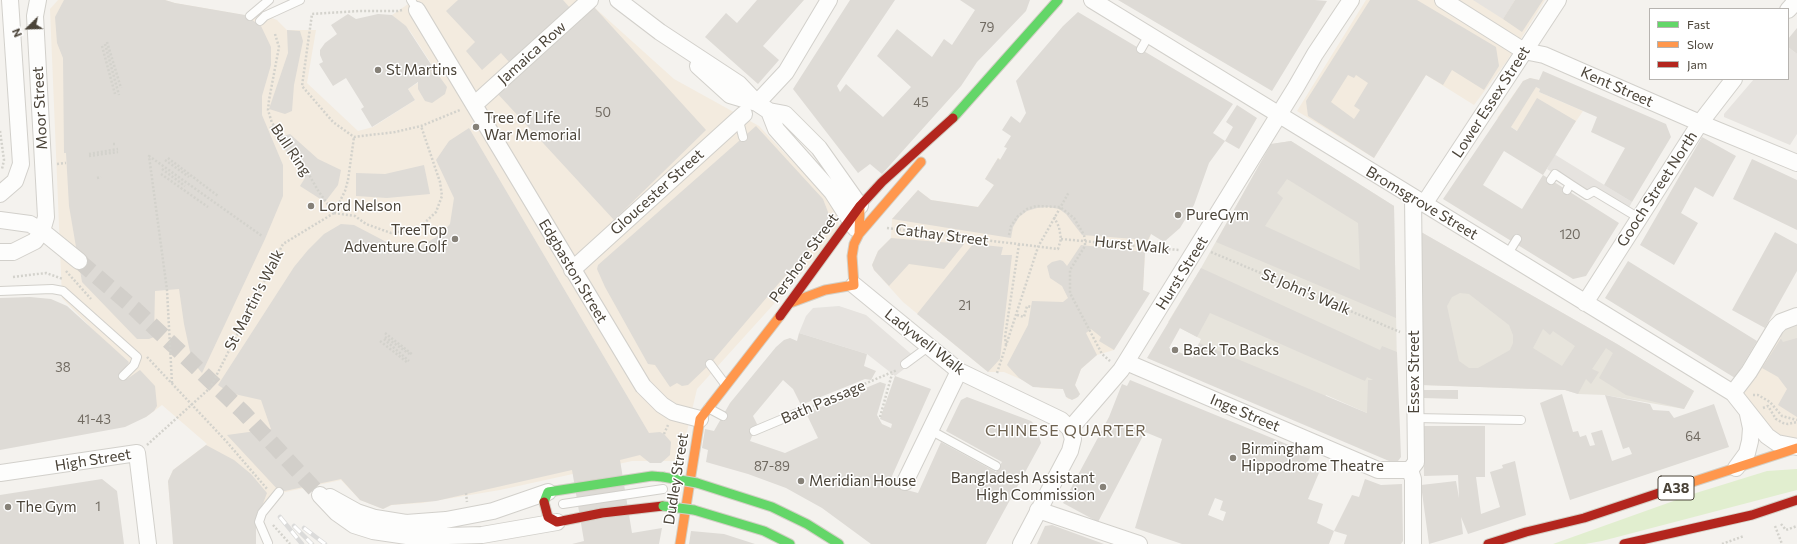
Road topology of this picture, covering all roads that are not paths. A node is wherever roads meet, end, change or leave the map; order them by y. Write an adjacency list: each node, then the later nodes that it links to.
1 (10, 0): 31 (street, Moor Street)
2 (38, 0): 37 (street, Moor Street)
3 (268, 0): 16 (lane)
4 (300, 0): 17 (lane)
5 (590, 0): 22 (street, Jamaica Row)
6 (618, 0): 23 (street)
7 (829, 0): 23 (street)
8 (1058, 0): 27 (main road, Pershore Street)
9 (1092, 0): 18 (street, Bromsgrove Street)
10 (1351, 0): 25 (street, Hurst Street)
11 (1443, 0): 20 (street, Kent Street)
12 (1558, 0): 20 (street, Lower Essex Street)
13 (1796, 0): 15 (street)
14 (414, 5): 22 (street, Edgbaston Street)
15 (1789, 9)
16 (250, 16)
17 (260, 21)
18 (1149, 35): 19 (lane); 25 (street, Bromsgrove Street)
19 (1141, 49)
20 (1524, 51): 26 (street, Kent Street); 32 (street, Lower Essex Street)
21 (1733, 80): 26 (street, Gooch Street North)
22 (471, 101): 43 (street, Edgbaston Street)
23 (763, 107): 24 (lane); 33 (street); 36 (street)
24 (743, 115): 28 (lane); 43 (street, Gloucester Street)
25 (1279, 115): 32 (street, Bromsgrove Street); 52 (street, Hurst Street)
26 (1700, 123): 29 (street, Kent Street); 34 (street, Gooch Street North)
27 (945, 127): 33 (main road, Pershore Street); 38 (main road, Pershore Street)
28 (743, 137)
29 (1797, 163)
30 (1551, 180): 34 (lane)
31 (2, 193)
32 (1418, 200): 41 (street, Bromsgrove Street); 61 (street, Essex Street)
33 (860, 206): 36 (main road, Pershore Street); 38 (main road)
34 (1639, 218): 47 (street, Gooch Street North)
35 (0, 220): 37 (street)
36 (849, 220): 38 (street); 46 (main road, Pershore Street)
37 (44, 224): 40 (street); 42 (street)
38 (859, 234): 44 (main road)
39 (1517, 239): 41 (lane)
40 (0, 252)
41 (1507, 255): 47 (street, Bromsgrove Street)
42 (79, 261)
43 (572, 270): 59 (street, Edgbaston Street)
44 (854, 285): 46 (main road); 49 (street, Ladywell Walk)
45 (0, 291): 54 (lane)
46 (790, 303): 55 (main road, Pershore Street)
47 (1585, 303): 56 (street, Bromsgrove Street)
48 (1797, 316): 56 (street)
49 (928, 347): 51 (lane); 53 (street, Ladywell Walk)
50 (710, 364): 55 (lane)
51 (905, 364)
52 (1123, 367): 63 (street, Hurst Street); 69 (street, Inge Street)
53 (959, 371): 63 (street, Ladywell Walk); 64 (street)
54 (123, 376)
55 (726, 385): 59 (main road, Pershore Street)
56 (1736, 390): 58 (street, Bromsgrove Street)
57 (804, 410): 65 (lane, Bath Passage)
58 (1747, 410): 66 (street, Bromsgrove Street); 68 (street, Bromsgrove Street)
59 (704, 414): 60 (lane); 90 (main road, Dudley Street)
60 (723, 416)
61 (1415, 418): 62 (lane); 69 (street, Essex Street)
62 (1521, 420)
63 (1070, 429): 76 (street)
64 (930, 430): 67 (lane); 71 (street)
65 (754, 431)
66 (1797, 447): 68 (main road, A38)
67 (996, 466)
68 (1736, 468): 80 (main road, A38)
69 (1410, 470): 94 (street, Essex Street)
70 (0, 473): 88 (street, High Street)
71 (904, 482)
72 (279, 492): 87 (lane)
73 (548, 492): 77 (street); 78 (main road); 91 (main road, bridge)
74 (663, 492): 78 (lane)
75 (1797, 500): 79 (main road)
76 (1038, 510): 92 (street); 93 (street)
77 (493, 511): 85 (street); 85 (street)
78 (562, 512): 82 (street); 86 (main road, bridge)
79 (1752, 514): 83 (main road); 96 (main road)
80 (1584, 518): 84 (main road, A38); 95 (main road)
81 (756, 519): 86 (lane)
82 (510, 531): 85 (street); 89 (street)
83 (1703, 536)
84 (1543, 538)
85 (484, 539)
86 (793, 542)
87 (268, 543)
88 (148, 544)
89 (500, 544)
90 (680, 544)
91 (838, 544)
92 (1021, 544)
93 (1139, 544)
94 (1413, 544)
95 (1488, 544)
96 (1624, 544)

